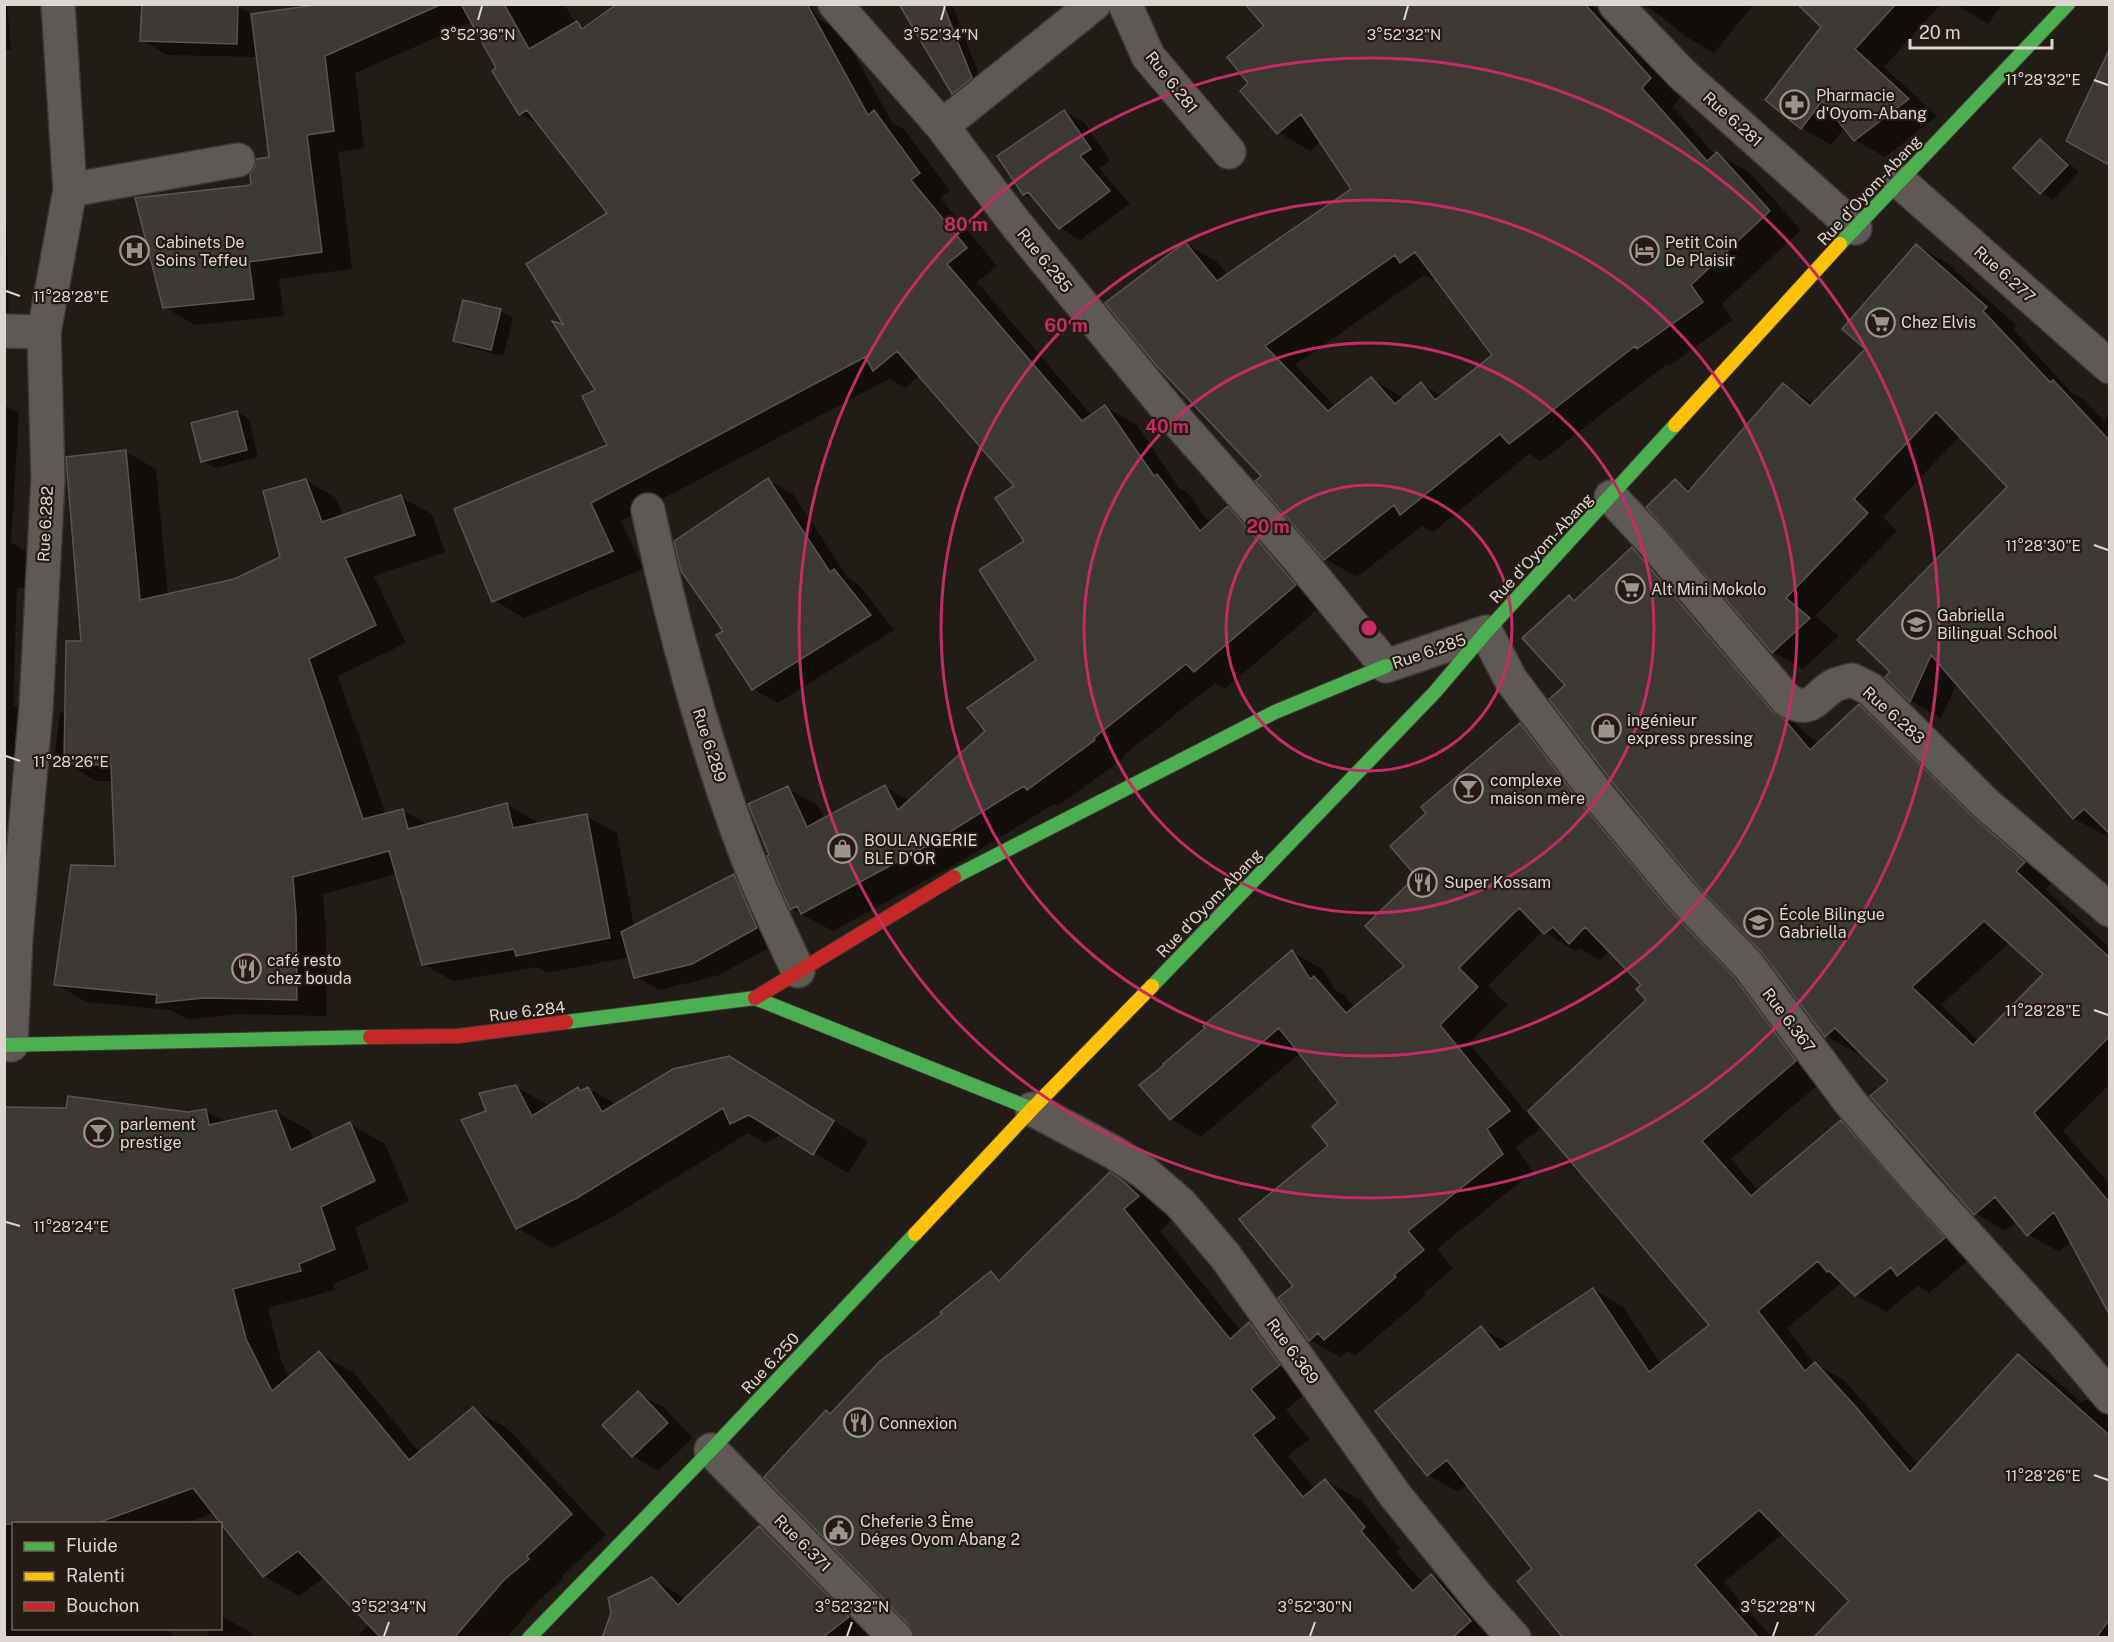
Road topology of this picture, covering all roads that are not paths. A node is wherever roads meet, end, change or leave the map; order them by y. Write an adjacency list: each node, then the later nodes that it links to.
1 (58, 4): 11 (street, Rue 6.282)
2 (835, 4): 7 (street, Rue 6.285)
3 (1094, 4): 7 (street)
4 (1125, 4): 8 (street, Rue 6.281)
5 (1615, 4): 12 (street, Rue 6.281)
6 (2068, 4): 10 (main road, Rue d'Oyom-Abang)
7 (942, 126): 19 (street, Rue 6.285)
8 (1229, 152)
9 (238, 160): 11 (street)
10 (1899, 181): 12 (main road, Rue d'Oyom-Abang); 15 (street, Rue 6.277)
11 (70, 190): 14 (street, Rue 6.282)
12 (1855, 228): 16 (main road, Rue d'Oyom-Abang)
13 (4, 332): 14 (street)
14 (44, 332): 23 (street, Rue 6.282)
15 (2109, 367)
16 (1611, 497): 18 (main road, Rue d'Oyom-Abang); 20 (street, Rue 6.283)
17 (648, 510): 21 (street, Rue 6.289)
18 (1486, 632): 19 (street, Rue 6.285); 24 (main road, Rue d'Oyom-Abang); 25 (street, Rue 6.367)
19 (1386, 666): 21 (main road)
20 (2109, 910)
21 (798, 971): 22 (main road)
22 (755, 998): 23 (main road, Rue 6.284); 24 (main road, Rue 6.284)
23 (8, 1045)
24 (1032, 1109): 26 (main road, Rue 6.250); 29 (street, Rue 6.369)
25 (2109, 1396)
26 (711, 1449): 27 (main road, Rue 6.250); 28 (street, Rue 6.371)
27 (529, 1638)
28 (896, 1638)
29 (1514, 1638)

